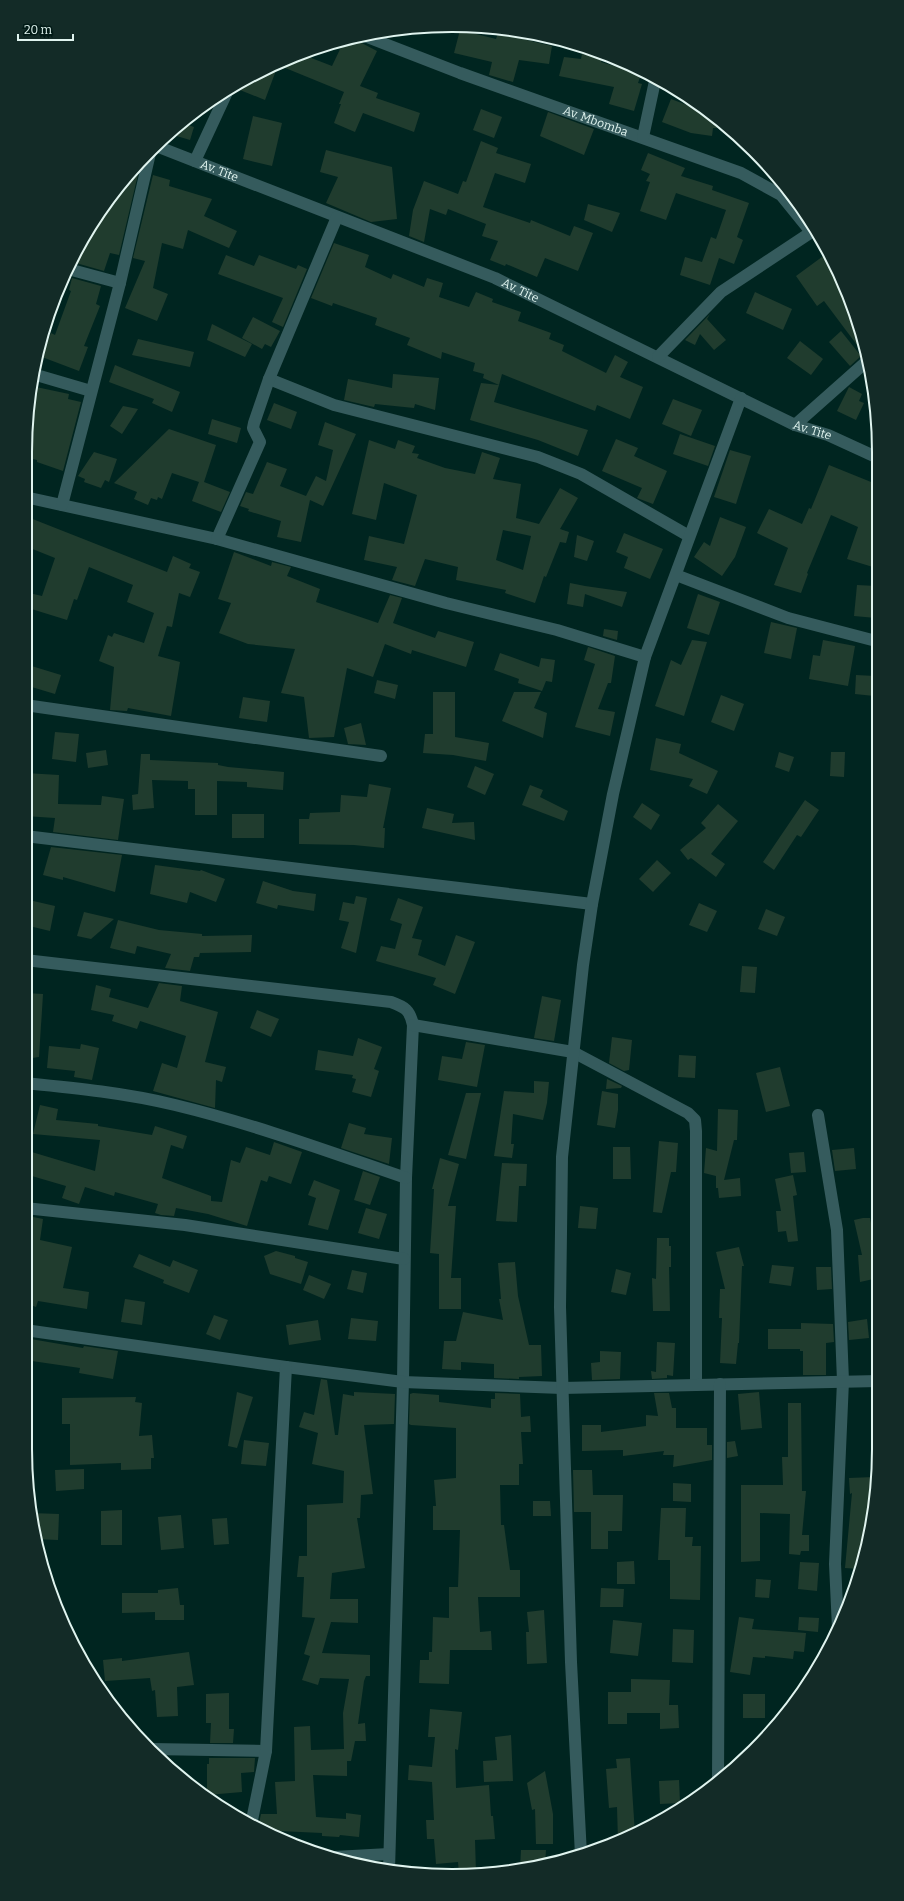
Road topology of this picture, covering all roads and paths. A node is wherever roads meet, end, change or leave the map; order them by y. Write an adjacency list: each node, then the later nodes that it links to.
1 (374, 39): 4 (street, Av. Mbomba)
2 (654, 84): 4 (street)
3 (223, 100): 6 (street)
4 (643, 137): 8 (street, Av. Mbomba)
5 (162, 148): 6 (street, Av. Tite)
6 (195, 161): 9 (street, Av. Tite)
7 (148, 162): 12 (street)
8 (798, 215)
9 (338, 217): 13 (street, Av. Tite); 16 (street)
10 (810, 232): 13 (street)
11 (73, 270): 12 (street)
12 (120, 283): 17 (street)
13 (658, 358): 18 (street, Av. Tite)
14 (863, 365): 19 (street)
15 (39, 376): 17 (street)
16 (269, 379): 23 (street); 24 (street)
17 (91, 391): 22 (street)
18 (741, 398): 19 (street, Av. Tite); 23 (street)
19 (795, 425): 20 (street, Av. Tite)
20 (872, 455)
21 (32, 499): 22 (street)
22 (62, 505): 24 (street)
23 (689, 536): 25 (street)
24 (217, 539): 27 (street)
25 (676, 575): 26 (street); 27 (street)
26 (872, 640)
27 (645, 657): 31 (street)
28 (32, 706): 29 (street)
29 (381, 756)
30 (32, 837): 31 (street)
31 (592, 904): 34 (street)
32 (32, 961): 33 (street)
33 (413, 1025): 34 (street); 37 (street)
34 (574, 1052): 46 (street); 47 (street)
35 (32, 1084): 37 (street)
36 (818, 1114): 43 (street)
37 (406, 1178): 39 (street)
38 (32, 1209): 39 (street)
39 (404, 1259): 44 (street)
40 (32, 1331): 41 (street)
41 (286, 1367): 44 (street); 50 (street)
42 (872, 1380): 43 (street)
43 (843, 1381): 45 (street); 48 (street)
44 (403, 1382): 47 (street); 54 (street)
45 (720, 1384): 46 (street); 51 (street)
46 (696, 1385): 47 (street)
47 (562, 1388): 53 (street)
48 (837, 1616)
49 (158, 1749): 50 (street)
50 (266, 1751): 52 (street)
51 (718, 1774)
52 (252, 1819)
53 (581, 1849)
54 (389, 1854): 55 (street); 56 (street)
55 (348, 1856)
56 (389, 1864)

